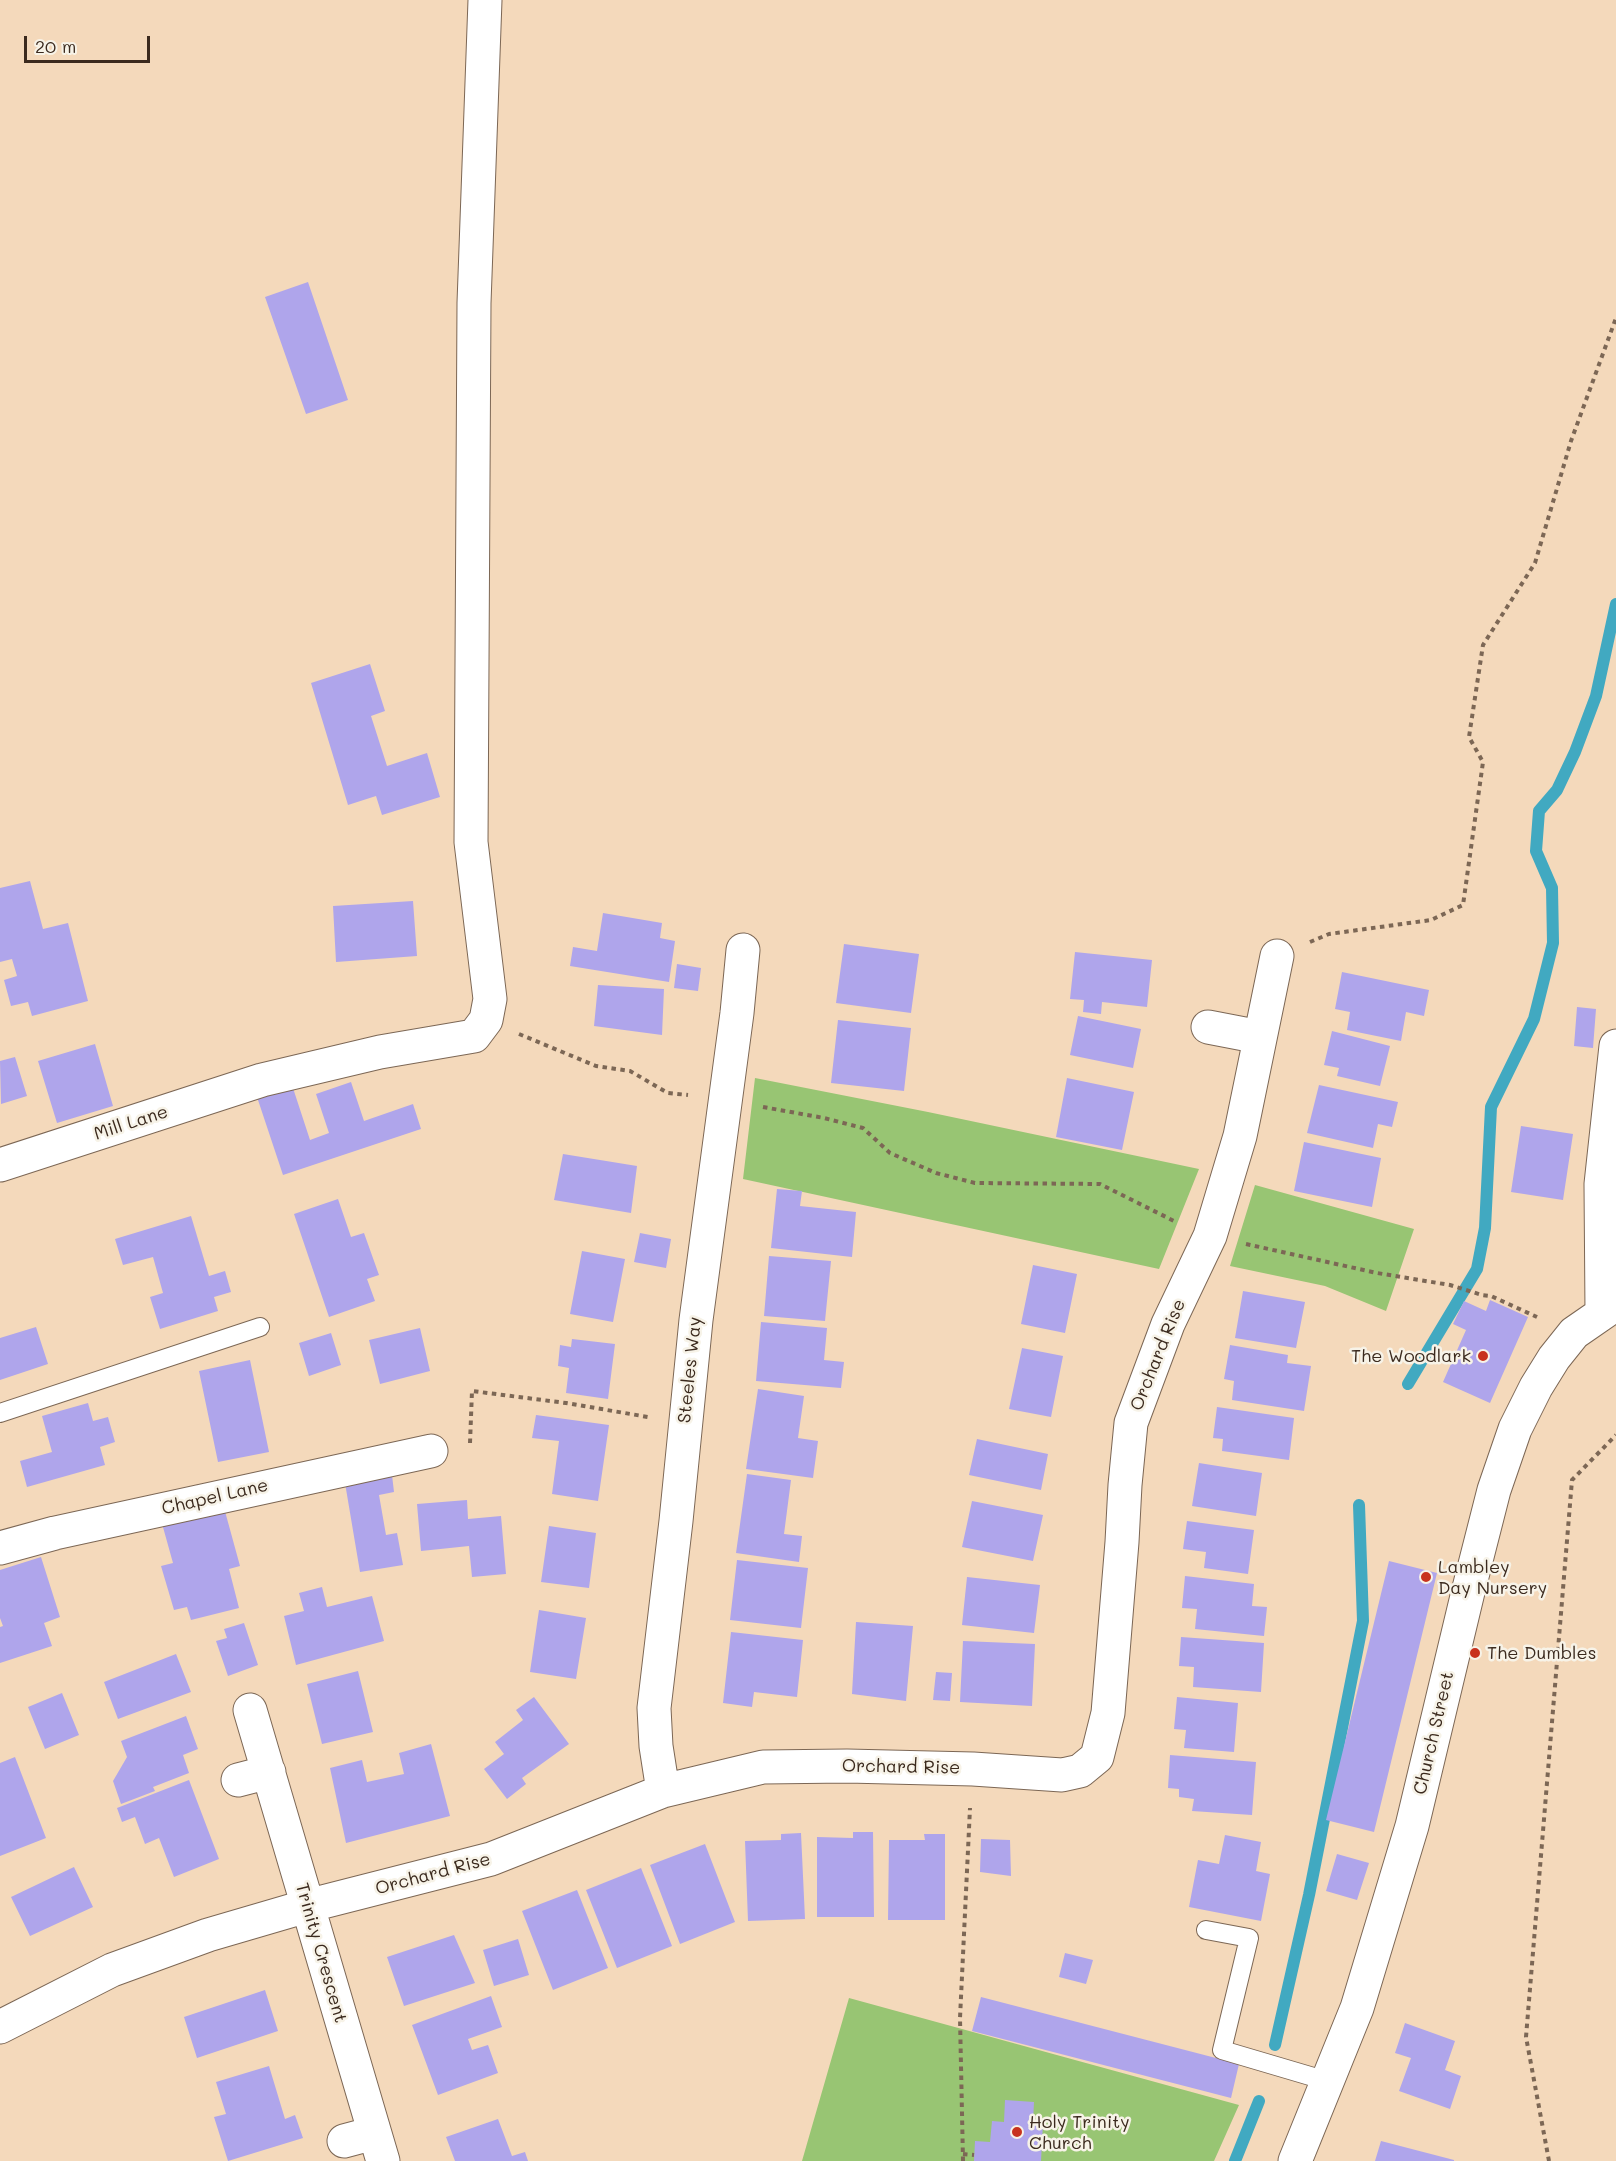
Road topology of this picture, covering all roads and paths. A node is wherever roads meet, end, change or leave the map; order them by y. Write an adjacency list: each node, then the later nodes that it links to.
1 (485, 0): 5 (street)
2 (1616, 318): 4 (path)
3 (743, 950): 10 (street, Steeles Way)
4 (1276, 956): 7 (street, Orchard Rise)
5 (486, 1020): 9 (path); 11 (street, Mill Lane)
6 (1208, 1027): 7 (street)
7 (1260, 1037): 12 (street, Orchard Rise)
8 (1616, 1046): 13 (street)
9 (682, 1095)
10 (726, 1101): 12 (path); 16 (street, Steeles Way)
11 (0, 1165)
12 (1210, 1236): 13 (path); 21 (street, Orchard Rise)
13 (1596, 1317): 26 (street, Church Street)
14 (260, 1327): 15 (lane)
15 (0, 1413)
16 (684, 1424): 18 (path); 22 (street, Steeles Way)
17 (1616, 1436): 32 (path)
18 (431, 1451): 19 (street, Chapel Lane)
19 (0, 1548)
20 (250, 1710): 23 (street, Trinity Crescent)
21 (973, 1769): 22 (street, Orchard Rise); 28 (path)
22 (663, 1791): 23 (street, Orchard Rise)
23 (307, 1906): 25 (street, Orchard Rise); 27 (street, Trinity Crescent)
24 (1206, 1930): 26 (lane)
25 (2, 2022)
26 (1327, 2081): 31 (street, Church Street)
27 (367, 2145)
28 (963, 2154): 29 (path); 30 (path)
29 (974, 2155)
30 (963, 2161)
31 (1294, 2161)
32 (1549, 2161)

